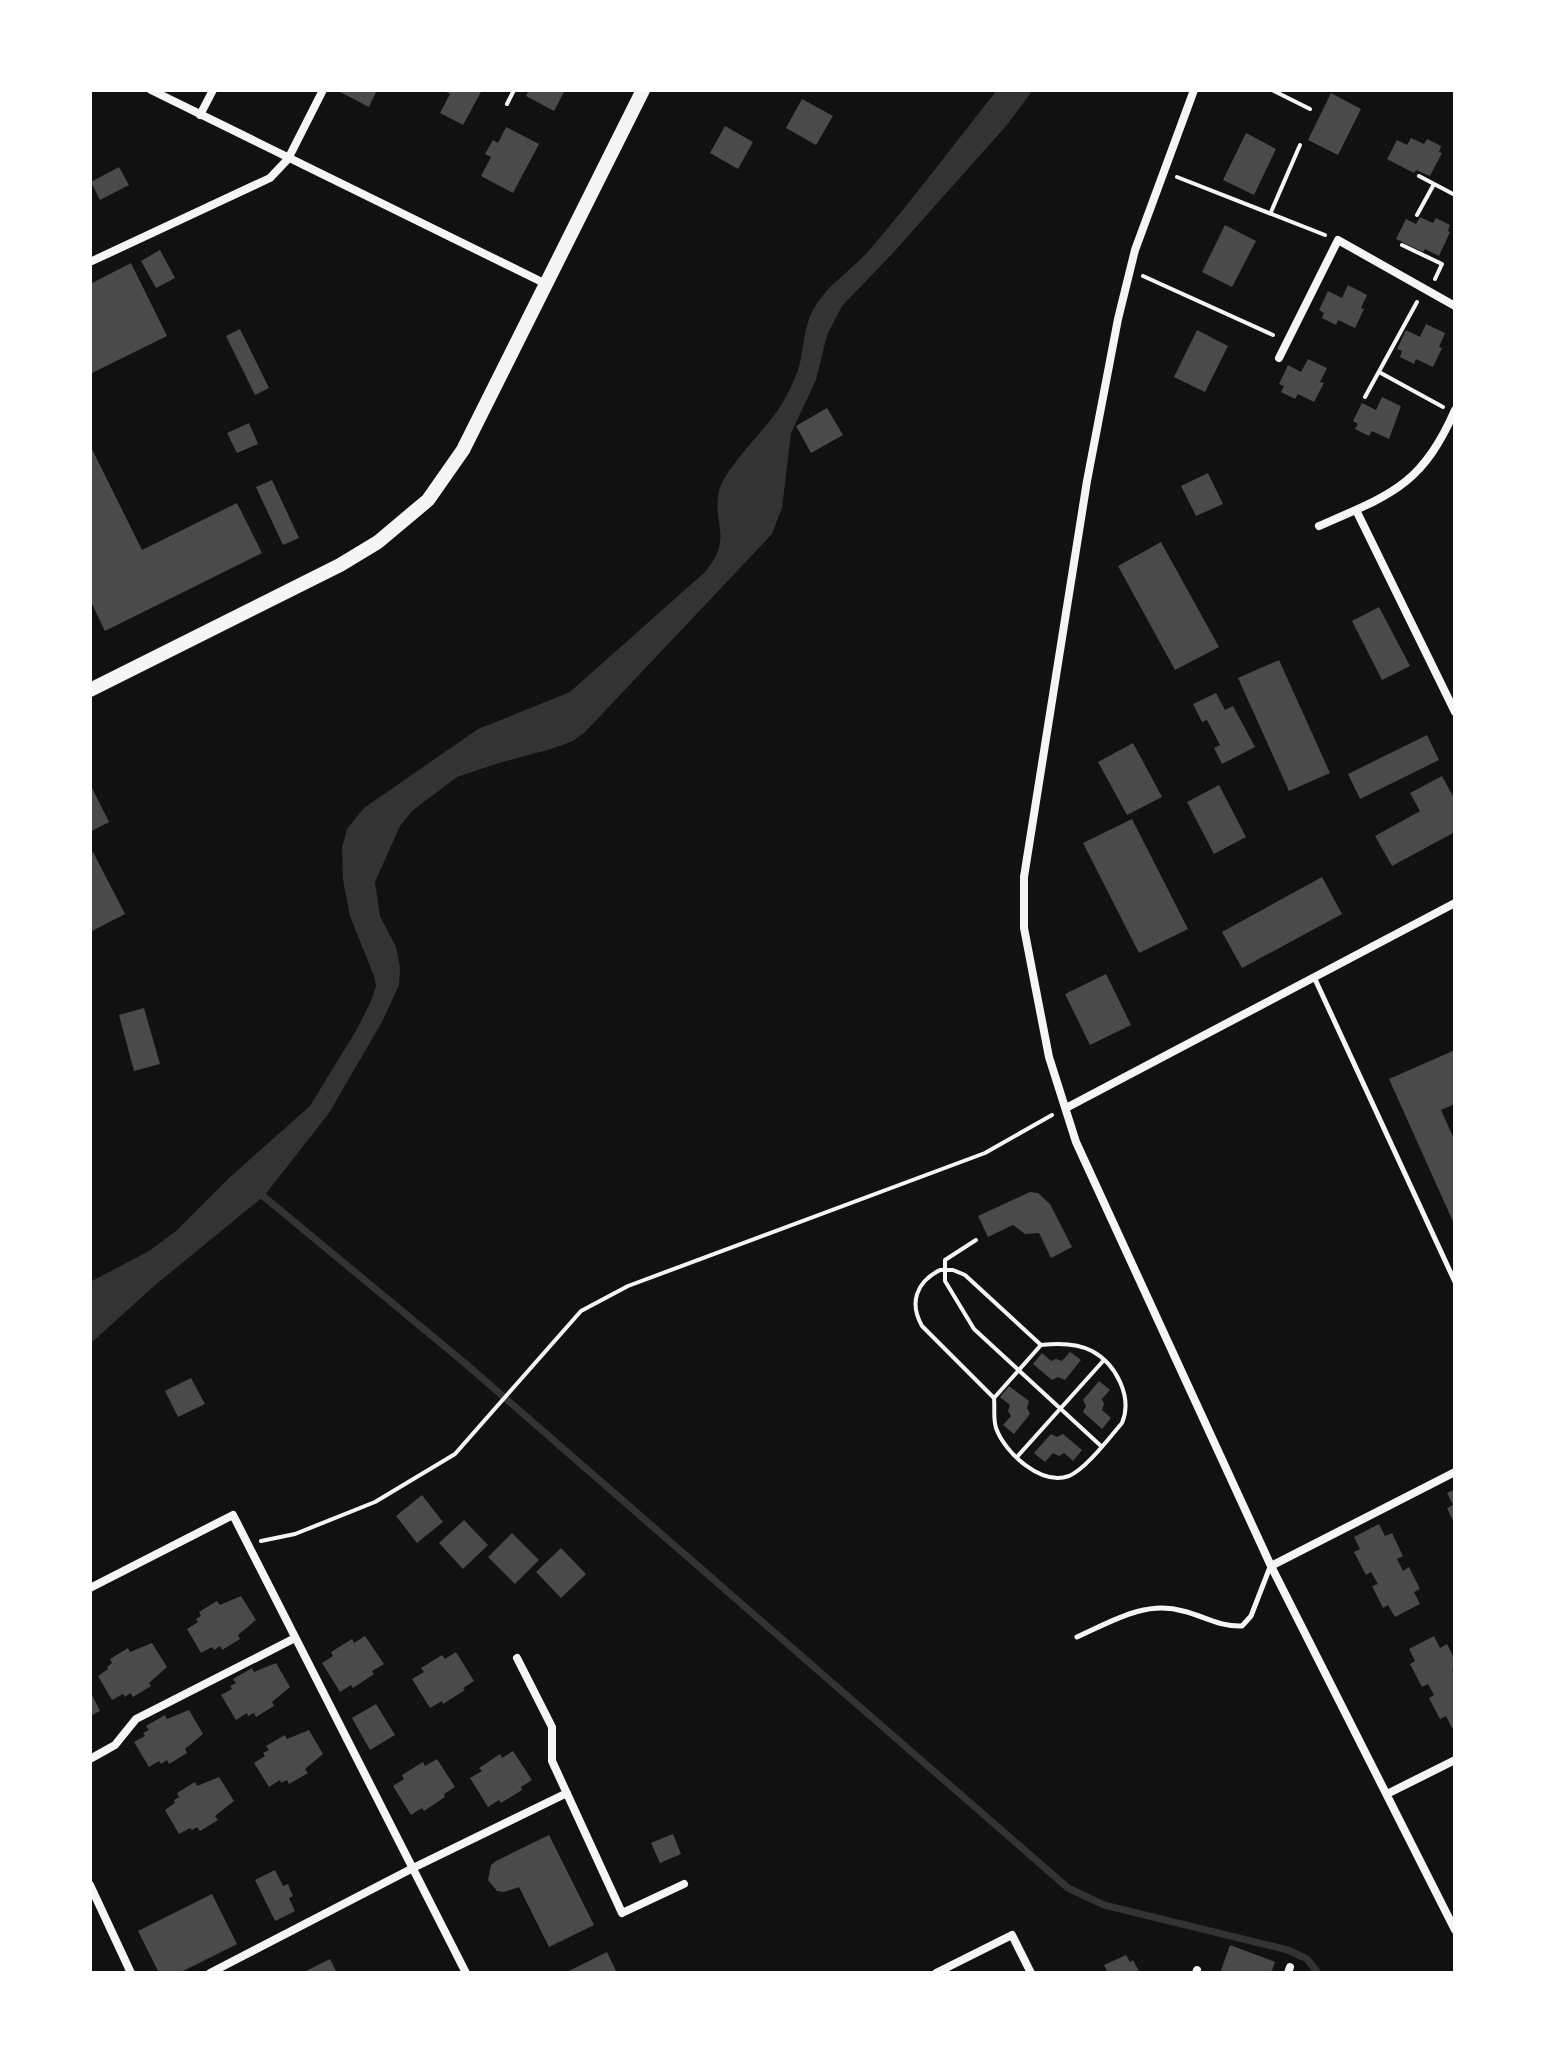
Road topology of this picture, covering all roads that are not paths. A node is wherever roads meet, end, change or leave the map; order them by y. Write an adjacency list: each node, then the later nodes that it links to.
1 (151, 90): 6 (street)
2 (213, 90): 6 (street)
3 (323, 90): 7 (street)
4 (643, 90): 9 (street)
5 (1194, 90): 19 (street)
6 (200, 115): 7 (street)
7 (288, 159): 8 (street); 9 (street)
8 (90, 262)
9 (544, 283): 15 (street)
10 (1455, 306): 11 (street)
11 (1279, 358)
12 (1454, 412): 13 (street)
13 (1356, 510): 14 (street); 16 (street)
14 (1319, 526)
15 (90, 690)
16 (1455, 712)
17 (1455, 903): 18 (street)
18 (1314, 977): 19 (street); 20 (lane)
19 (1066, 1108): 22 (street)
20 (1455, 1282)
21 (1455, 1472): 22 (street)
22 (1271, 1566): 24 (lane); 30 (street)
23 (90, 1588): 25 (street)
24 (1077, 1637)
25 (295, 1638): 27 (street); 31 (street)
26 (517, 1658): 29 (street)
27 (90, 1759)
28 (1455, 1760): 30 (street)
29 (567, 1793): 31 (street); 32 (street)
30 (1387, 1794): 34 (street)
31 (413, 1868): 36 (street); 37 (street)
32 (684, 1884)
33 (90, 1885): 35 (street)
34 (1455, 1930)
35 (132, 1972)
36 (210, 1973)
37 (466, 1973)
38 (936, 1973): 39 (street)
39 (1031, 1973)

